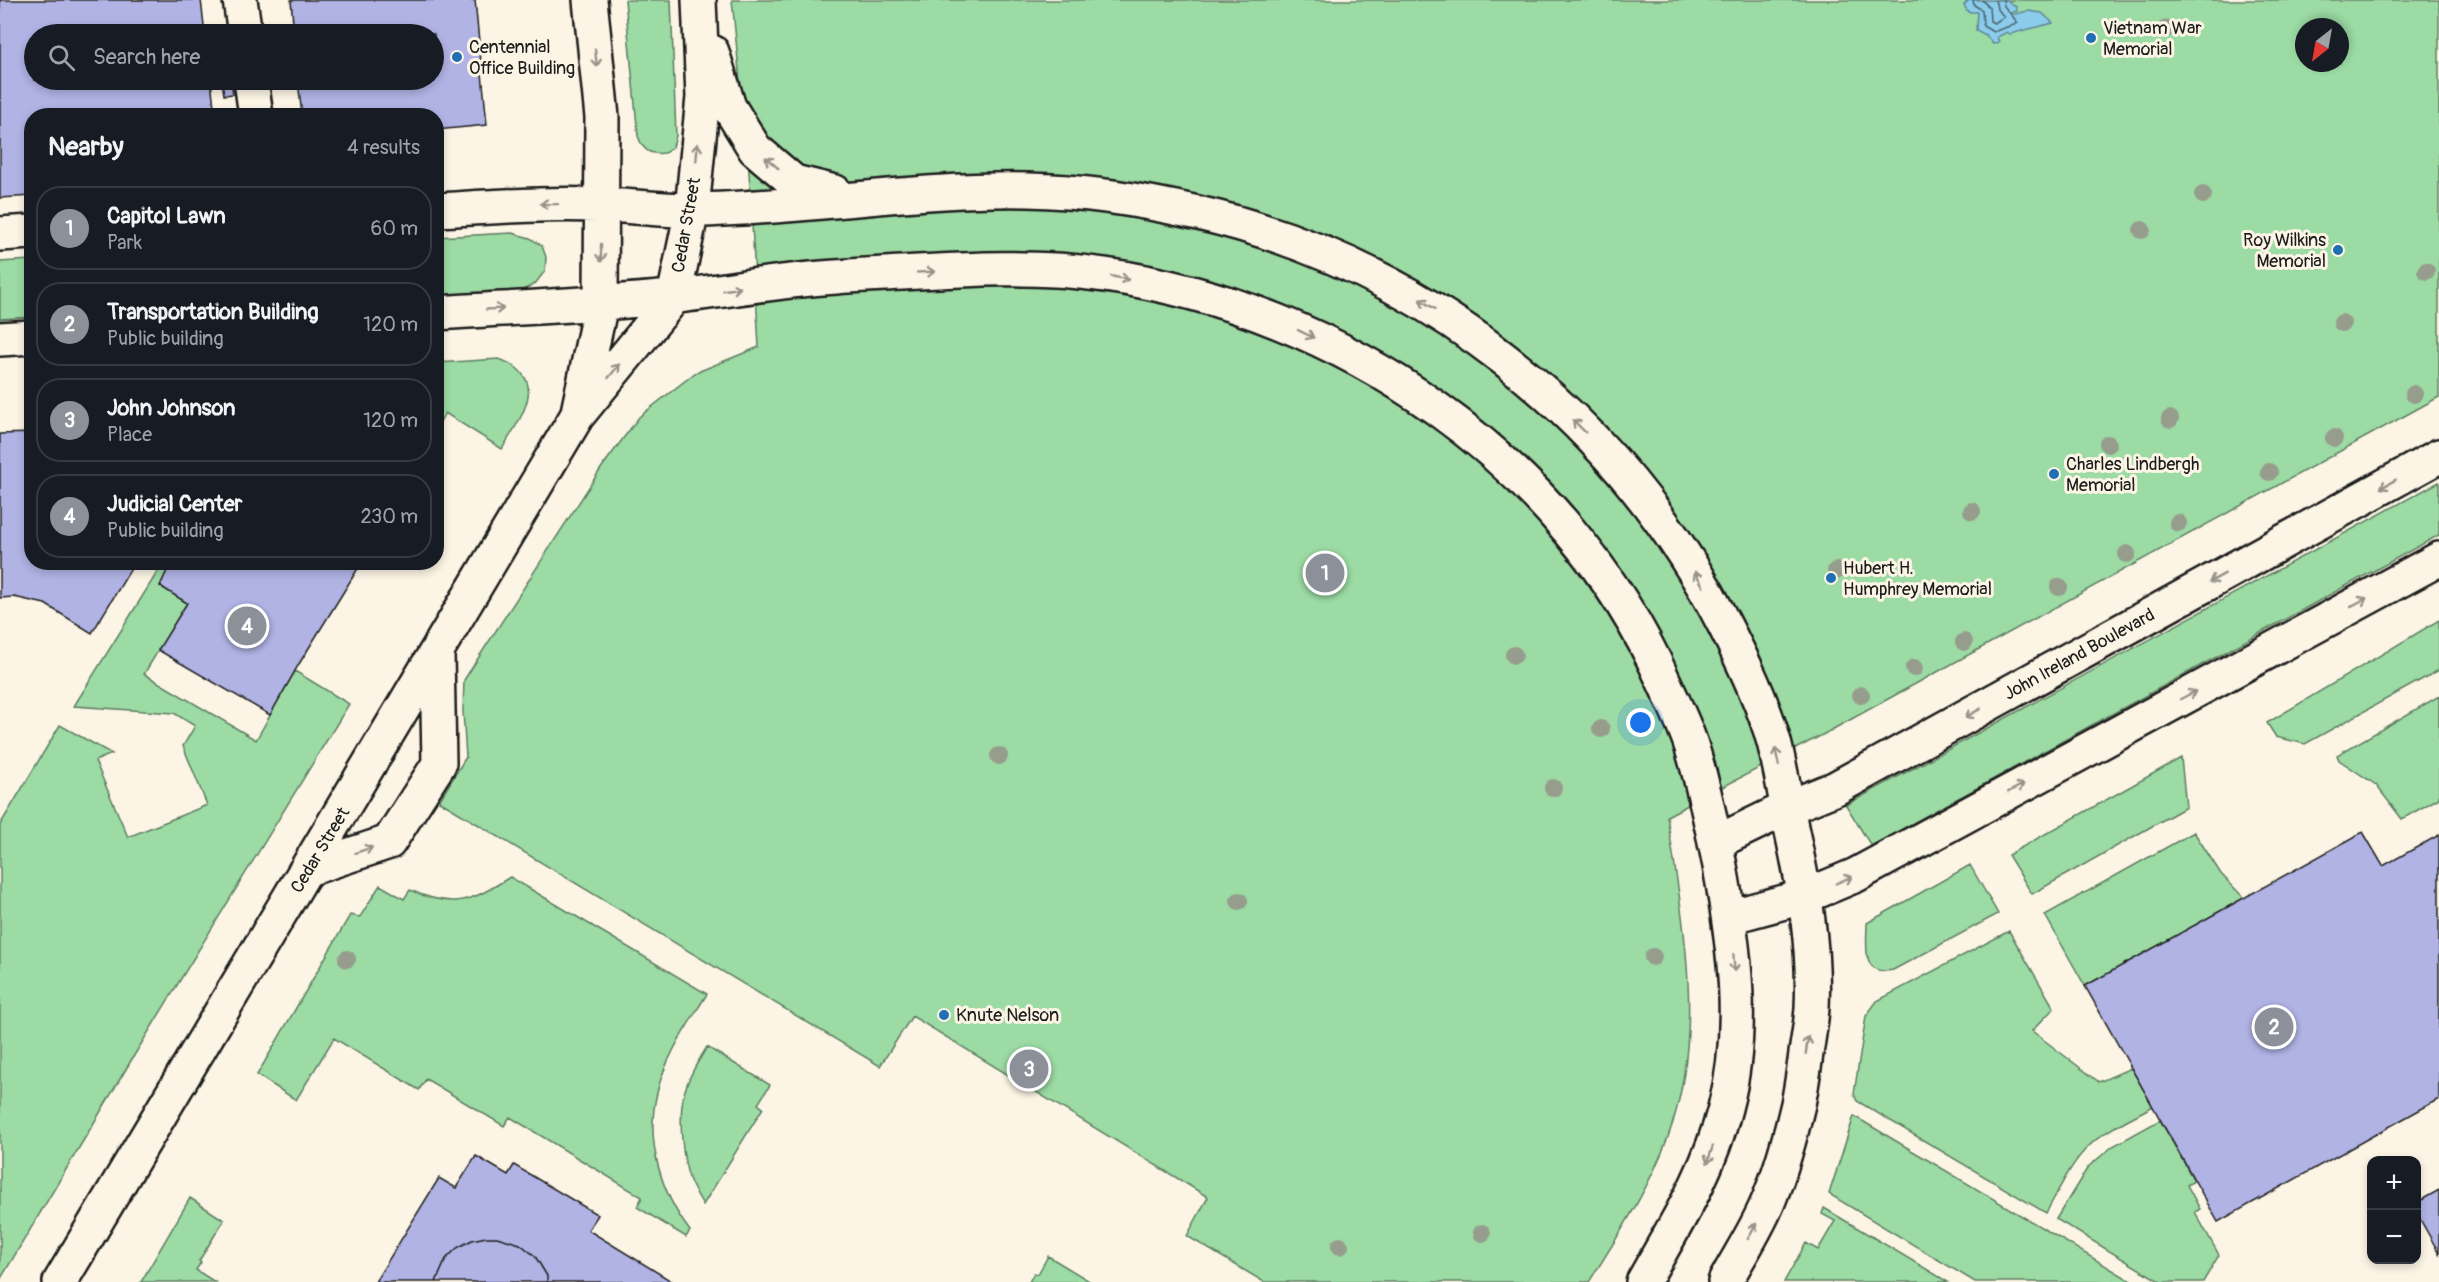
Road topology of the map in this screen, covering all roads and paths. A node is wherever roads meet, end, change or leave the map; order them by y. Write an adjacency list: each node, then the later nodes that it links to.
1 (240, 0): 4 (street)
2 (590, 0): 8 (street, Cedar Street, one-way to 8)
3 (700, 9): 7 (street, one-way to 3); 10 (street, Cedar Street, one-way to 3)
4 (244, 24)
5 (252, 90): 6 (street)
6 (255, 108)
7 (863, 198): 10 (street); 22 (street, one-way to 7)
8 (601, 204): 9 (street, one-way to 9); 10 (street); 14 (street, Cedar Street, one-way to 14)
9 (444, 210)
10 (692, 210): 13 (street, Cedar Street)
11 (24, 232): 12 (street)
12 (0, 234)
13 (674, 297): 14 (street); 18 (street, Cedar Street, one-way to 13); 23 (street, one-way to 23)
14 (601, 304): 15 (street, one-way to 14); 18 (street, Cedar Street)
15 (444, 313)
16 (24, 338): 17 (street)
17 (0, 339)
18 (577, 416): 21 (street, Cedar Street)
19 (2439, 456): 22 (street, John Ireland Boulevard, one-way to 22)
20 (2439, 559): 25 (street, one-way to 20)
21 (437, 652): 24 (street, Cedar Street); 24 (street, one-way to 21)
22 (1788, 808): 23 (street, John Ireland Boulevard); 25 (street)
23 (1715, 843): 26 (street)
24 (308, 868): 27 (street, Cedar Street)
25 (1806, 896): 26 (street); 29 (street, one-way to 25)
26 (1729, 917): 28 (street, one-way to 28)
27 (60, 1282)
28 (1643, 1282)
29 (1725, 1282)

